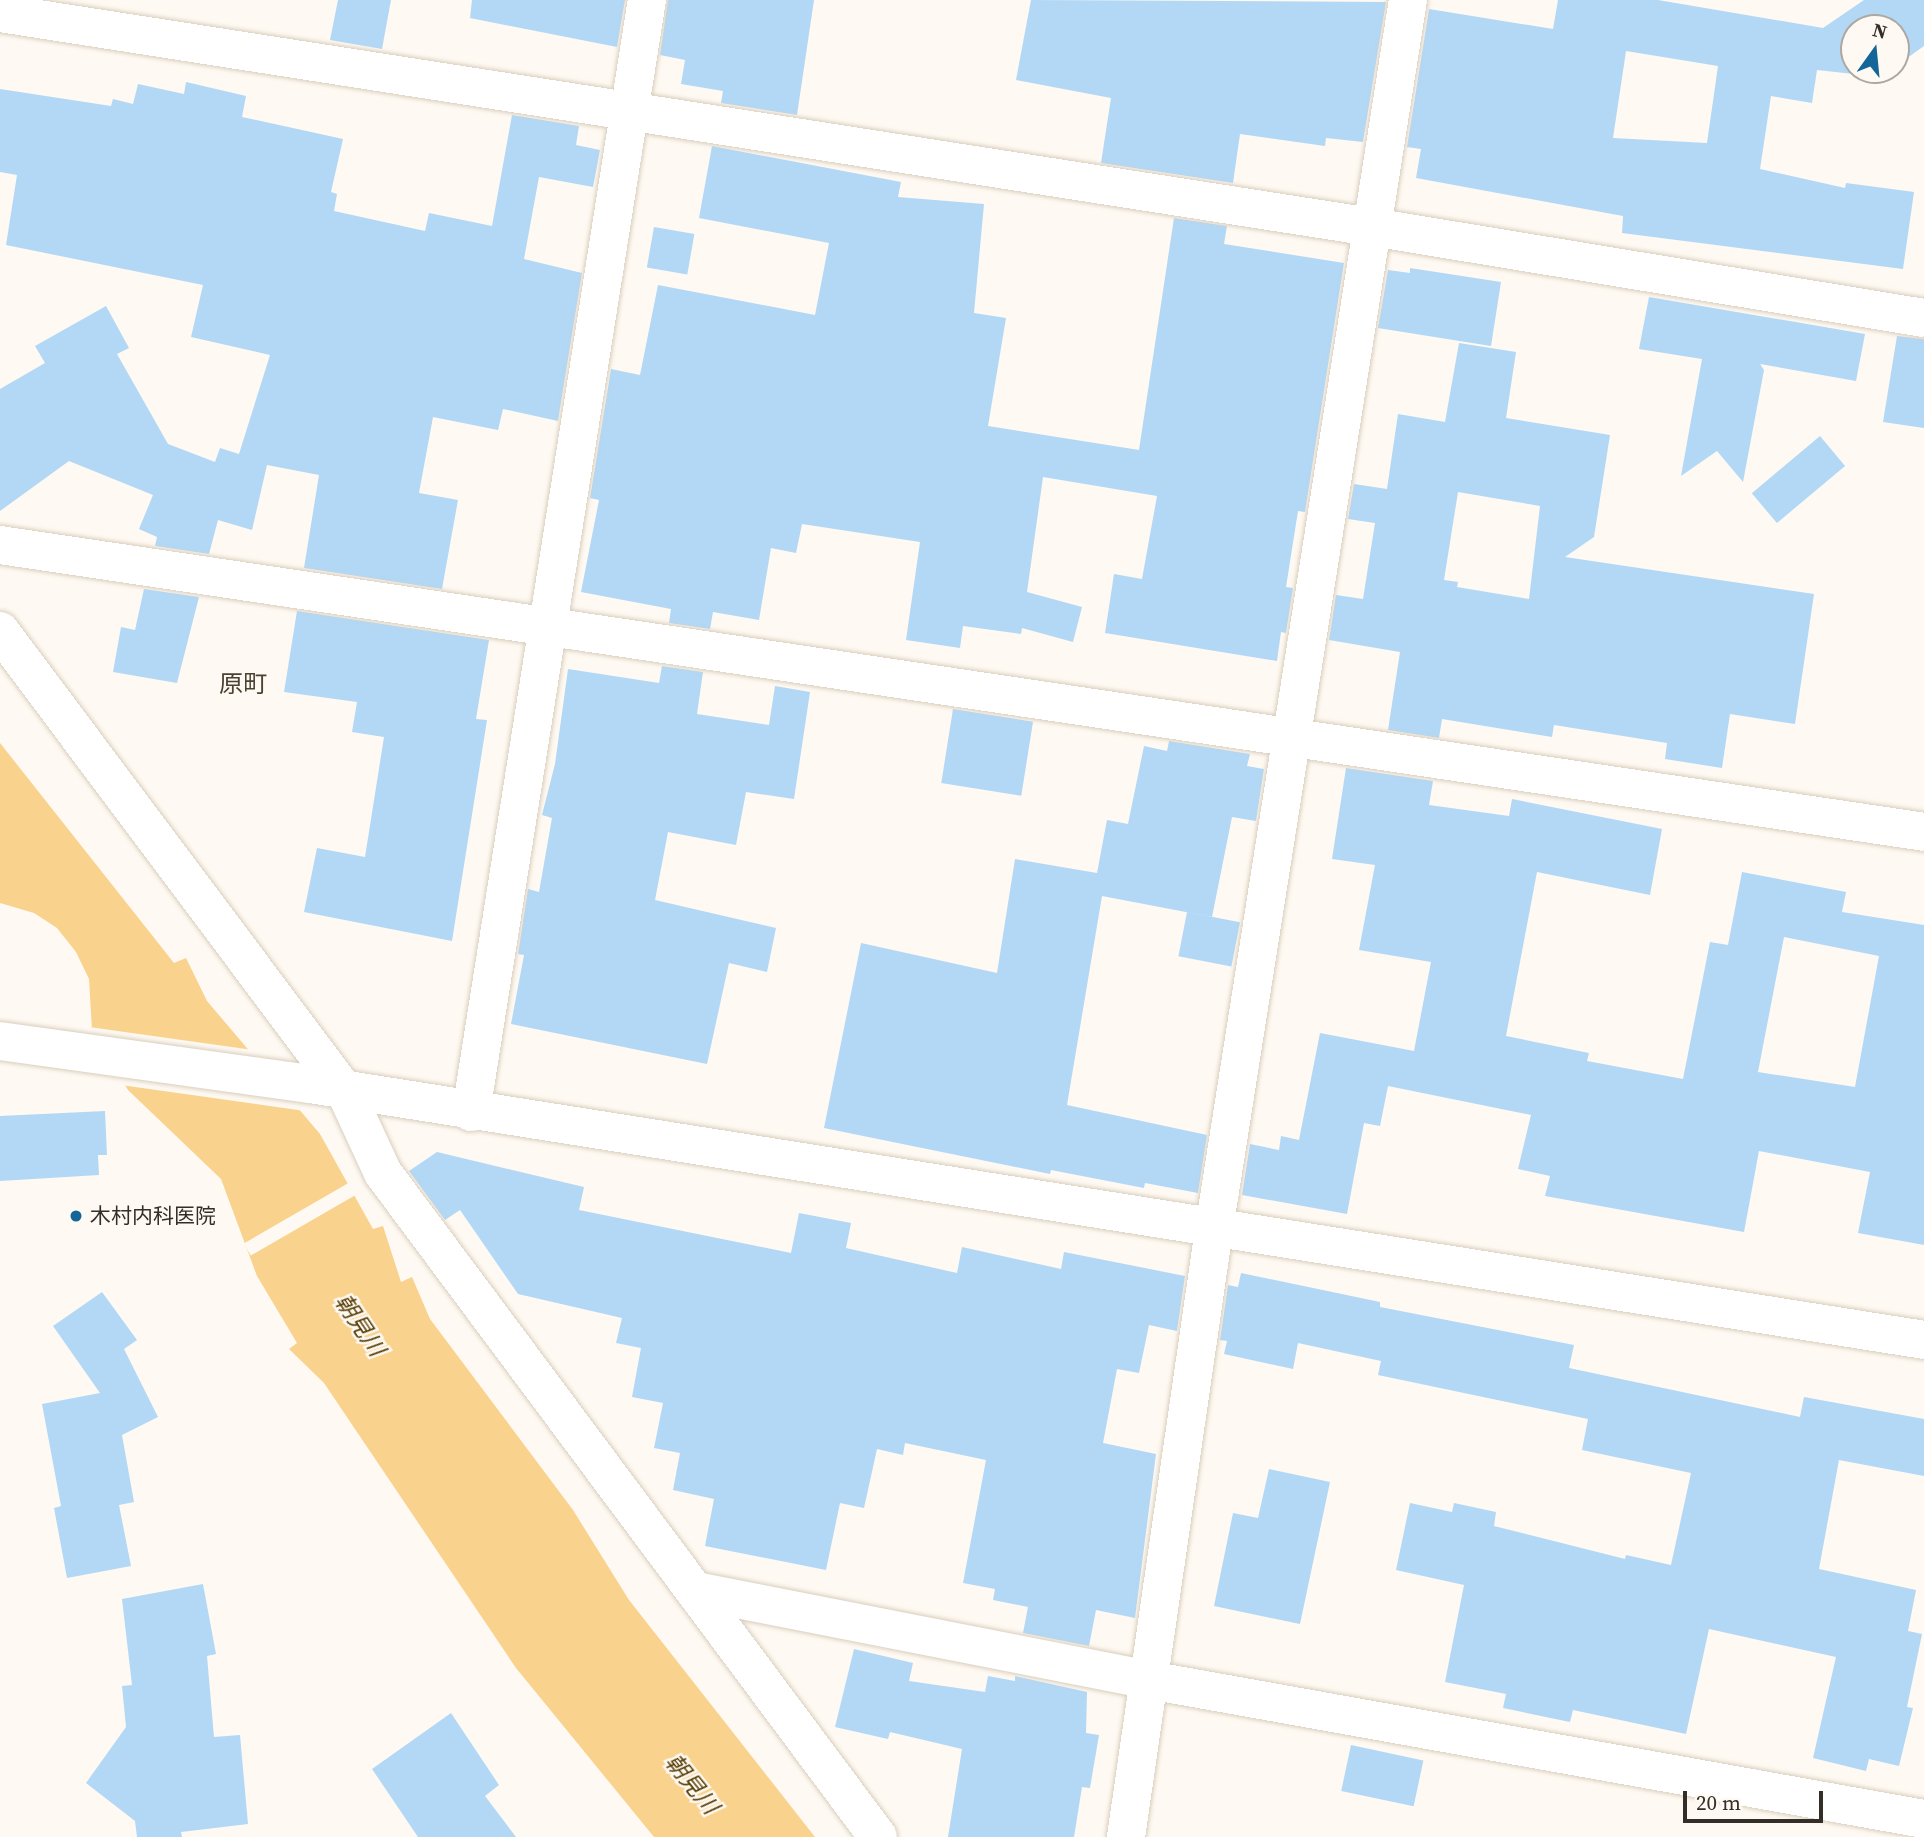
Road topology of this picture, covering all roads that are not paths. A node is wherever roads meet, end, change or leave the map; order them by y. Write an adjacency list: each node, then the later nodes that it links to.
1 (647, 0): 4 (street)
2 (1408, 0): 5 (street)
3 (0, 13): 4 (street)
4 (629, 112): 5 (street); 8 (street)
5 (1372, 227): 6 (street); 10 (street)
6 (1924, 318)
7 (0, 545): 8 (street)
8 (548, 626): 10 (street); 14 (street)
9 (0, 631): 13 (street)
10 (1291, 737): 11 (street); 15 (street)
11 (1924, 832)
12 (0, 1041): 13 (street)
13 (328, 1089): 14 (street); 17 (street)
14 (471, 1112): 15 (street)
15 (1214, 1229): 16 (street); 18 (street)
16 (1924, 1340)
17 (696, 1591): 18 (street); 20 (street)
18 (1149, 1680): 19 (street); 21 (street)
19 (1924, 1819)
20 (878, 1837)
21 (1126, 1837)

